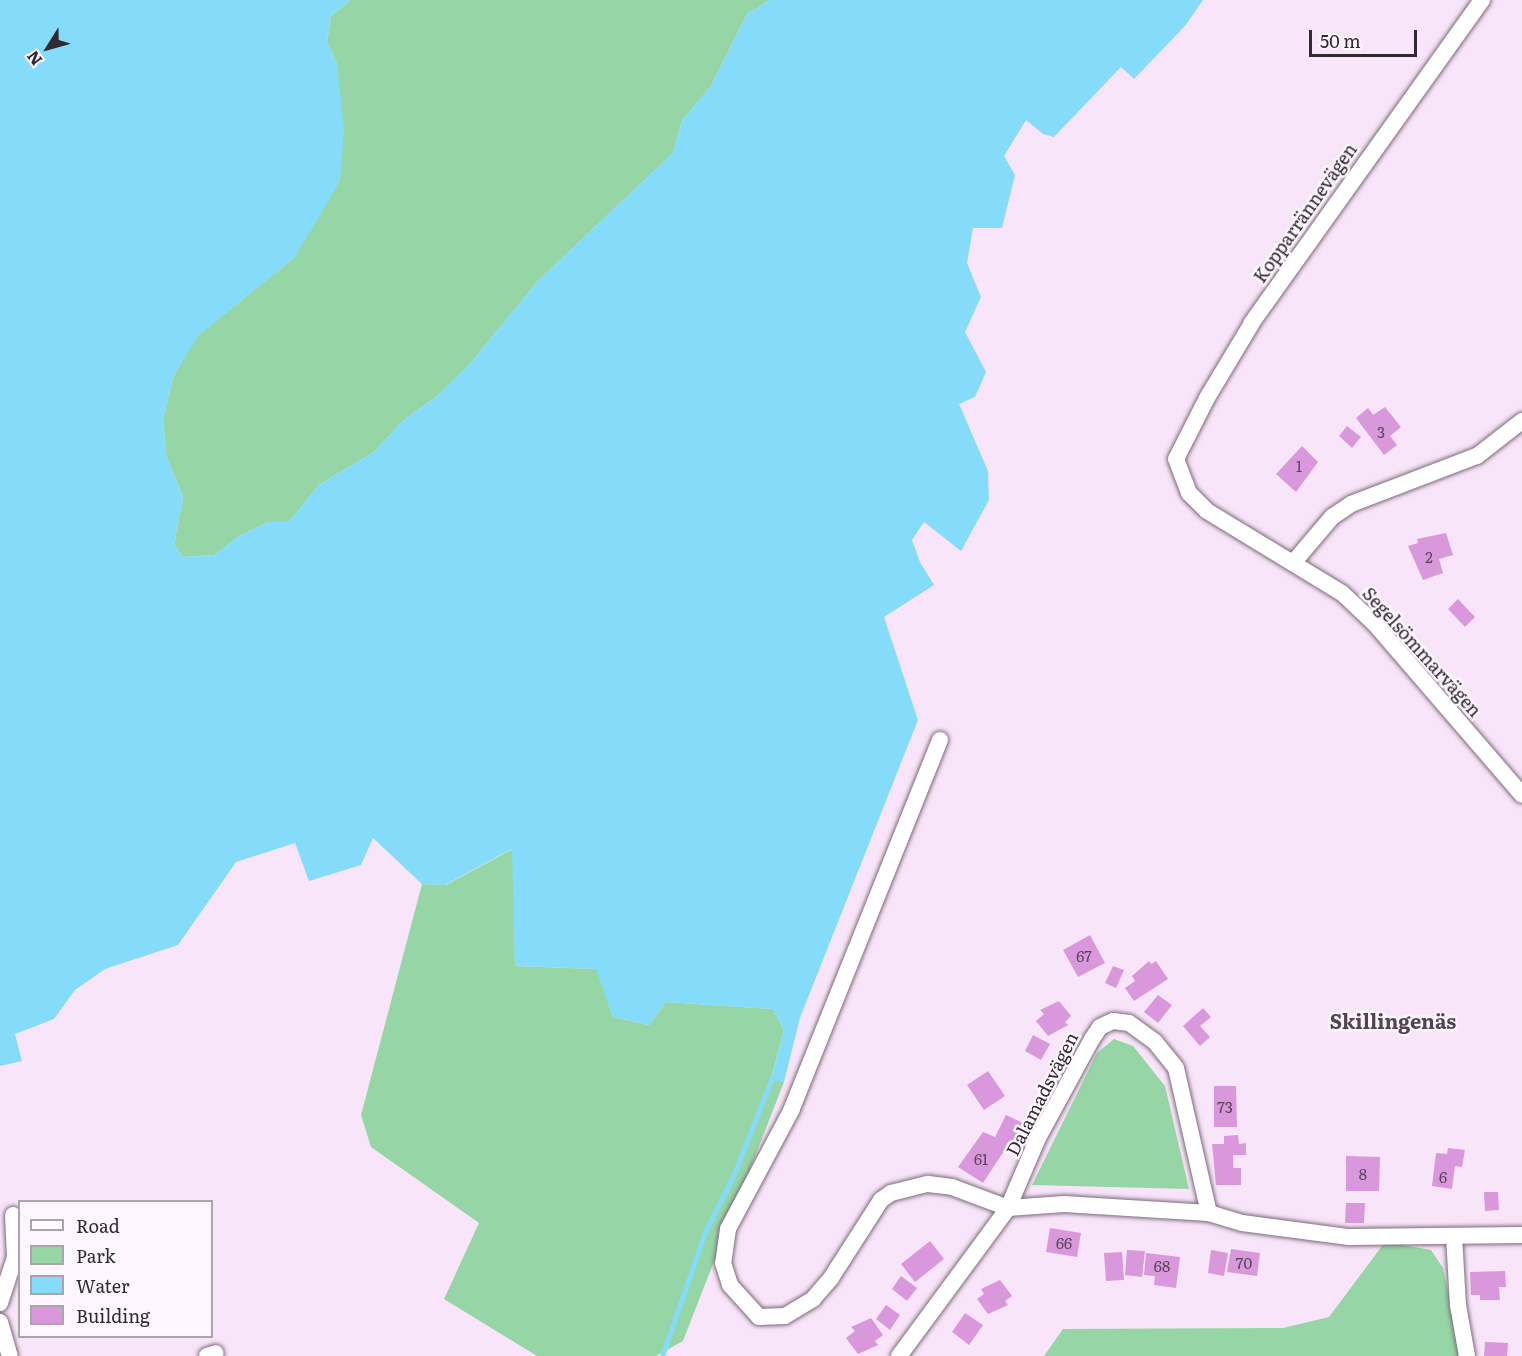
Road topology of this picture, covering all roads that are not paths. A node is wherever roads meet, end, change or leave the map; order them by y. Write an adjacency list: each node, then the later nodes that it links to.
1 (1482, 0): 3 (street, Kopparrännevägen)
2 (1522, 421): 4 (street)
3 (1176, 459): 4 (street, Segelsömmarvägen)
4 (1293, 563): 6 (street, Segelsömmarvägen)
5 (940, 740): 7 (street)
6 (1522, 795)
7 (1008, 1208): 8 (street); 8 (street, Dalamadsvägen); 15 (street, Dalamadsvägen)
8 (1209, 1214): 11 (street)
9 (13, 1215): 12 (street)
10 (1522, 1235): 11 (street)
11 (1454, 1236): 16 (street)
12 (0, 1303)
13 (0, 1322): 14 (street)
14 (10, 1356)
15 (899, 1356)
16 (1467, 1356)

